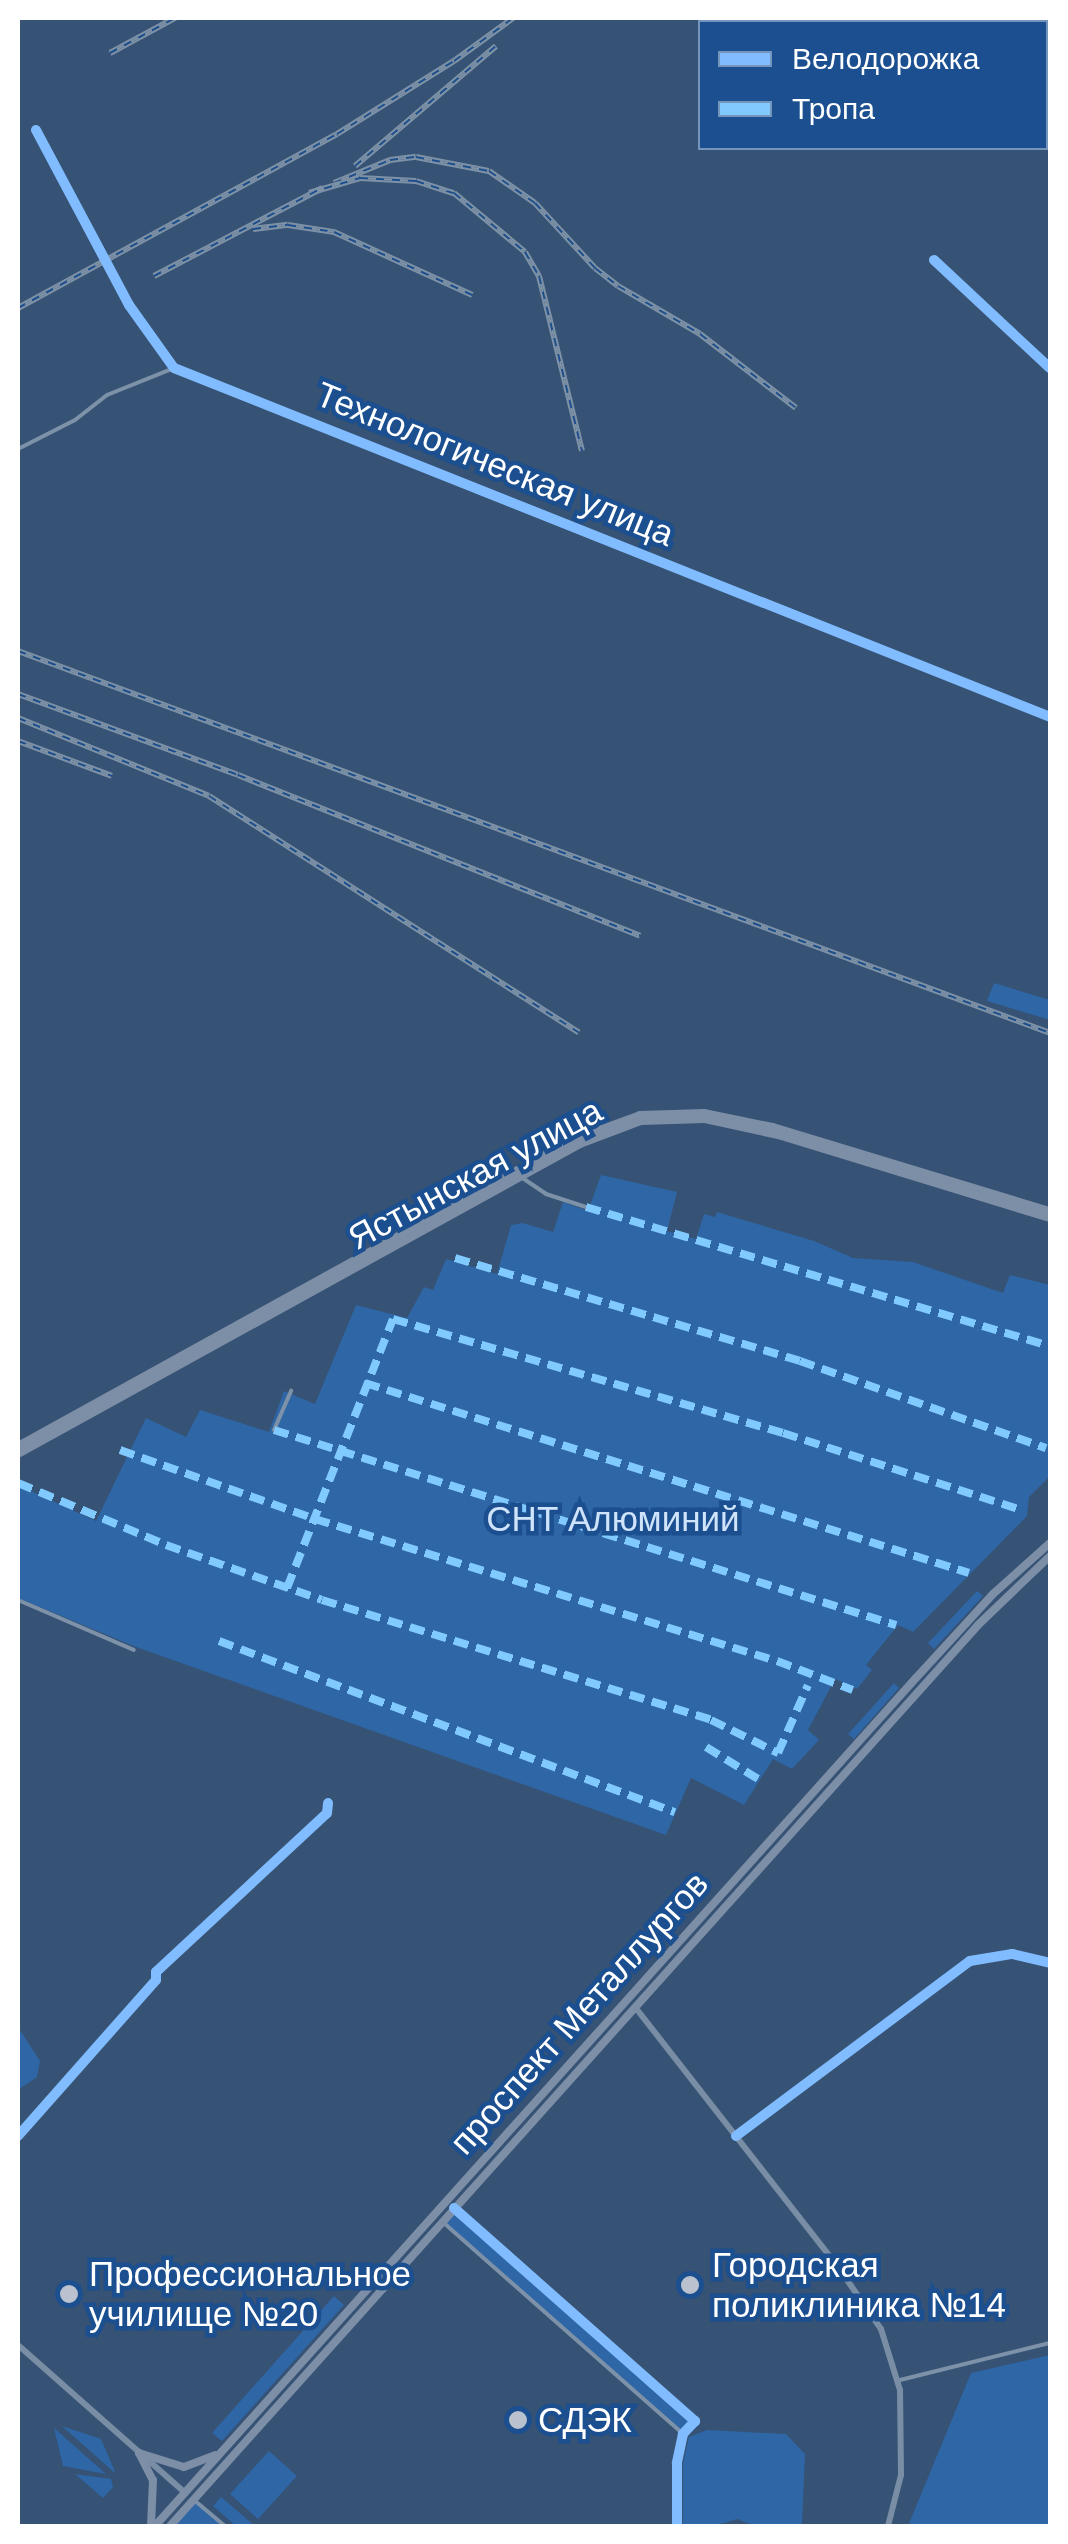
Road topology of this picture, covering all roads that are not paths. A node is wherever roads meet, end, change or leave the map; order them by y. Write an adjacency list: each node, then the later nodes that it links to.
1 (36, 130): 3 (street)
2 (934, 260): 4 (street)
3 (174, 368): 5 (street); 6 (street, Технологическая улица)
4 (1050, 368)
5 (18, 449)
6 (1050, 717)
7 (522, 1176): 8 (street); 9 (main road, Ястынская улица); 13 (main road, Ястынская улица)
8 (586, 1206)
9 (1050, 1215): 12 (main road, Ястынская улица)
10 (290, 1391): 11 (street)
11 (274, 1430)
12 (18, 1446)
13 (18, 1454)
14 (1050, 1543): 20 (main road, проспект Металлургов)
15 (1050, 1556): 20 (main road, проспект Металлургов)
16 (18, 1600): 17 (street)
17 (134, 1650)
18 (328, 1803): 21 (street)
19 (1050, 1963): 22 (street)
20 (632, 2004): 22 (main road); 23 (main road, проспект Металлургов)
21 (18, 2136)
22 (736, 2136): 27 (main road)
23 (450, 2205): 24 (main road, проспект Металлургов); 28 (street)
24 (438, 2218): 28 (street); 29 (main road, проспект Металлургов); 32 (main road, проспект Металлургов)
25 (1050, 2343): 27 (street)
26 (18, 2345): 30 (main road)
27 (899, 2380): 37 (main road)
28 (683, 2434): 36 (street)
29 (227, 2446): 30 (main road); 31 (main road, проспект Металлургов)
30 (139, 2454): 31 (main road); 33 (main road)
31 (185, 2493): 32 (main road); 33 (main road, проспект Металлургов)
32 (194, 2500): 34 (main road, проспект Металлургов); 35 (street)
33 (153, 2526)
34 (170, 2526)
35 (225, 2526)
36 (678, 2526)
37 (888, 2526)

